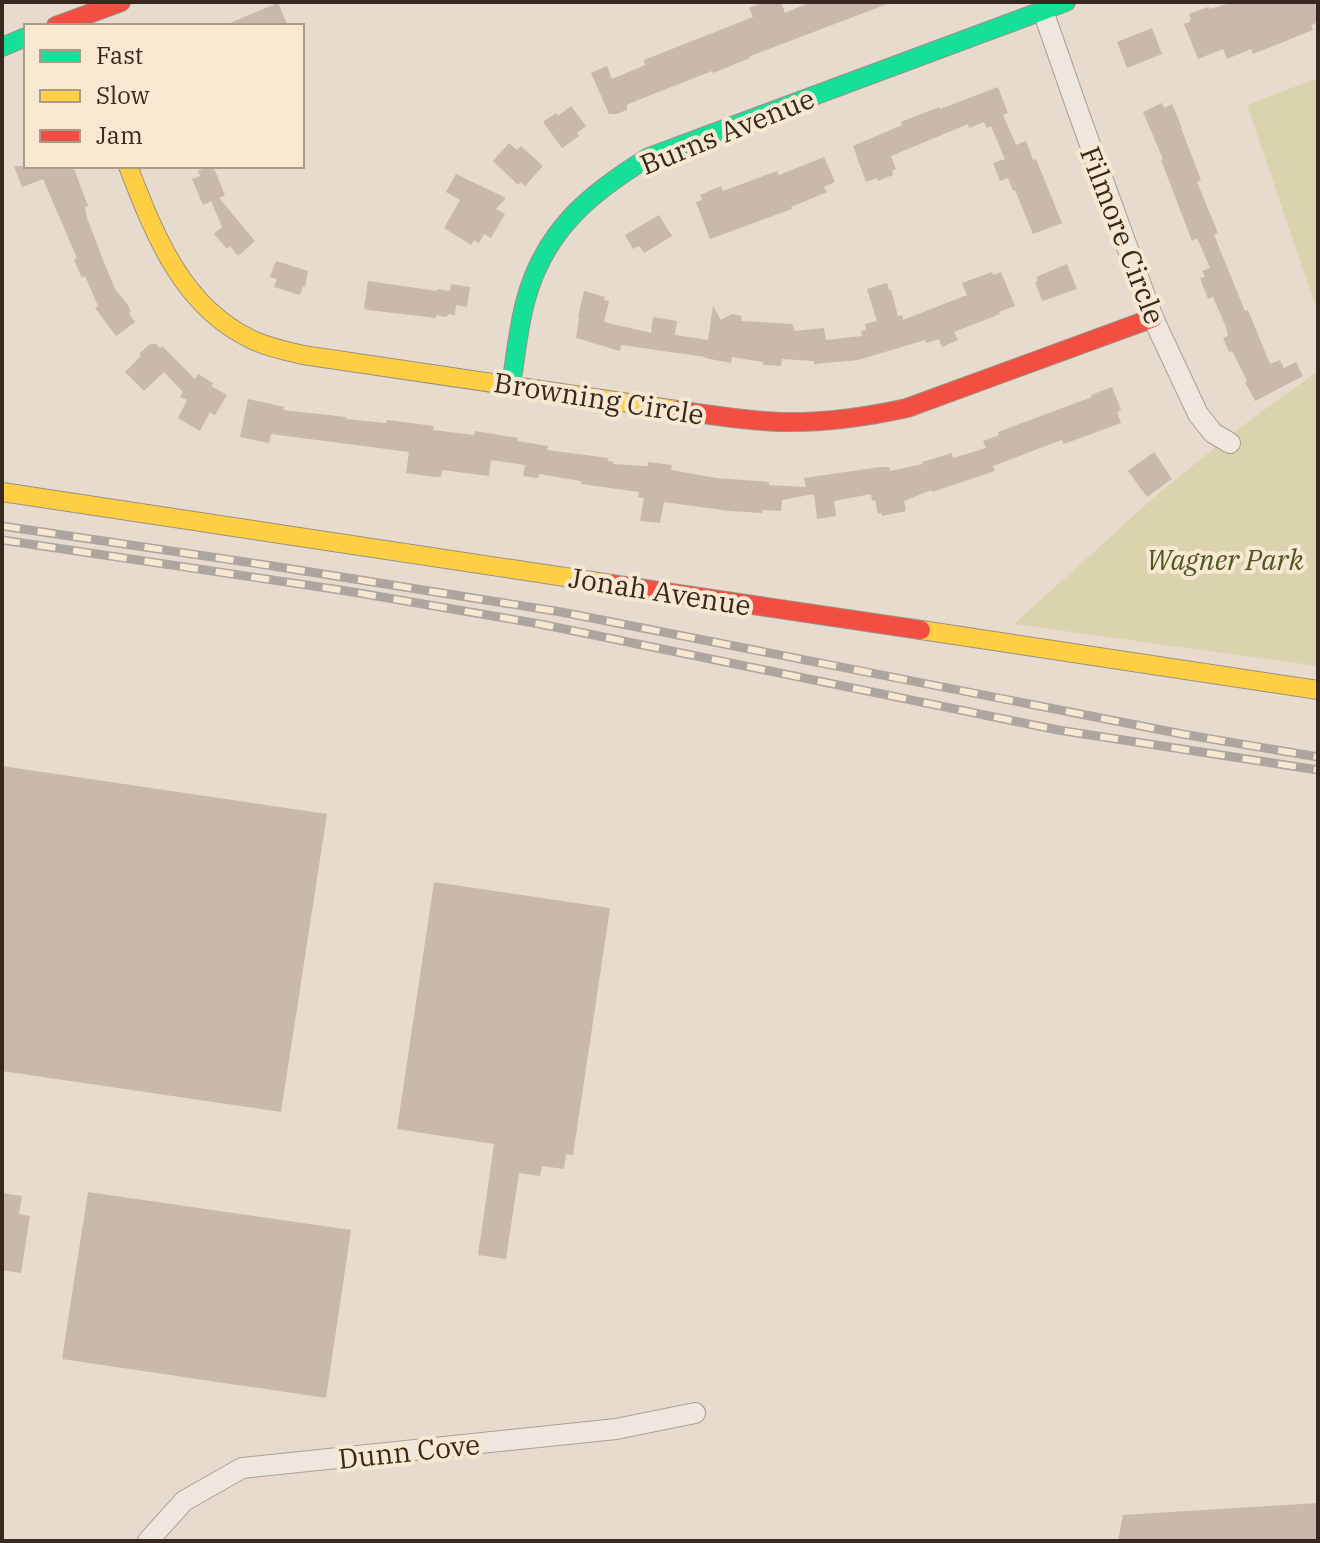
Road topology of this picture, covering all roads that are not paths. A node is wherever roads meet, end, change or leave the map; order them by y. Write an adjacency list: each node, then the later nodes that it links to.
1 (121, 2): 4 (street)
2 (1066, 2): 3 (street, Burns Avenue)
3 (1043, 11): 8 (street, Filmore Circle); 9 (street, Burns Avenue)
4 (68, 24)
5 (24, 38): 6 (street)
6 (2, 47)
7 (129, 168): 9 (street, Browning Circle)
8 (1153, 318): 9 (street, Browning Circle); 10 (street, Filmore Circle)
9 (511, 385)
10 (1230, 443)
11 (2, 492): 12 (street, Jonah Avenue)
12 (1318, 690)
13 (695, 1413): 14 (street, Dunn Cove)
14 (148, 1541)

